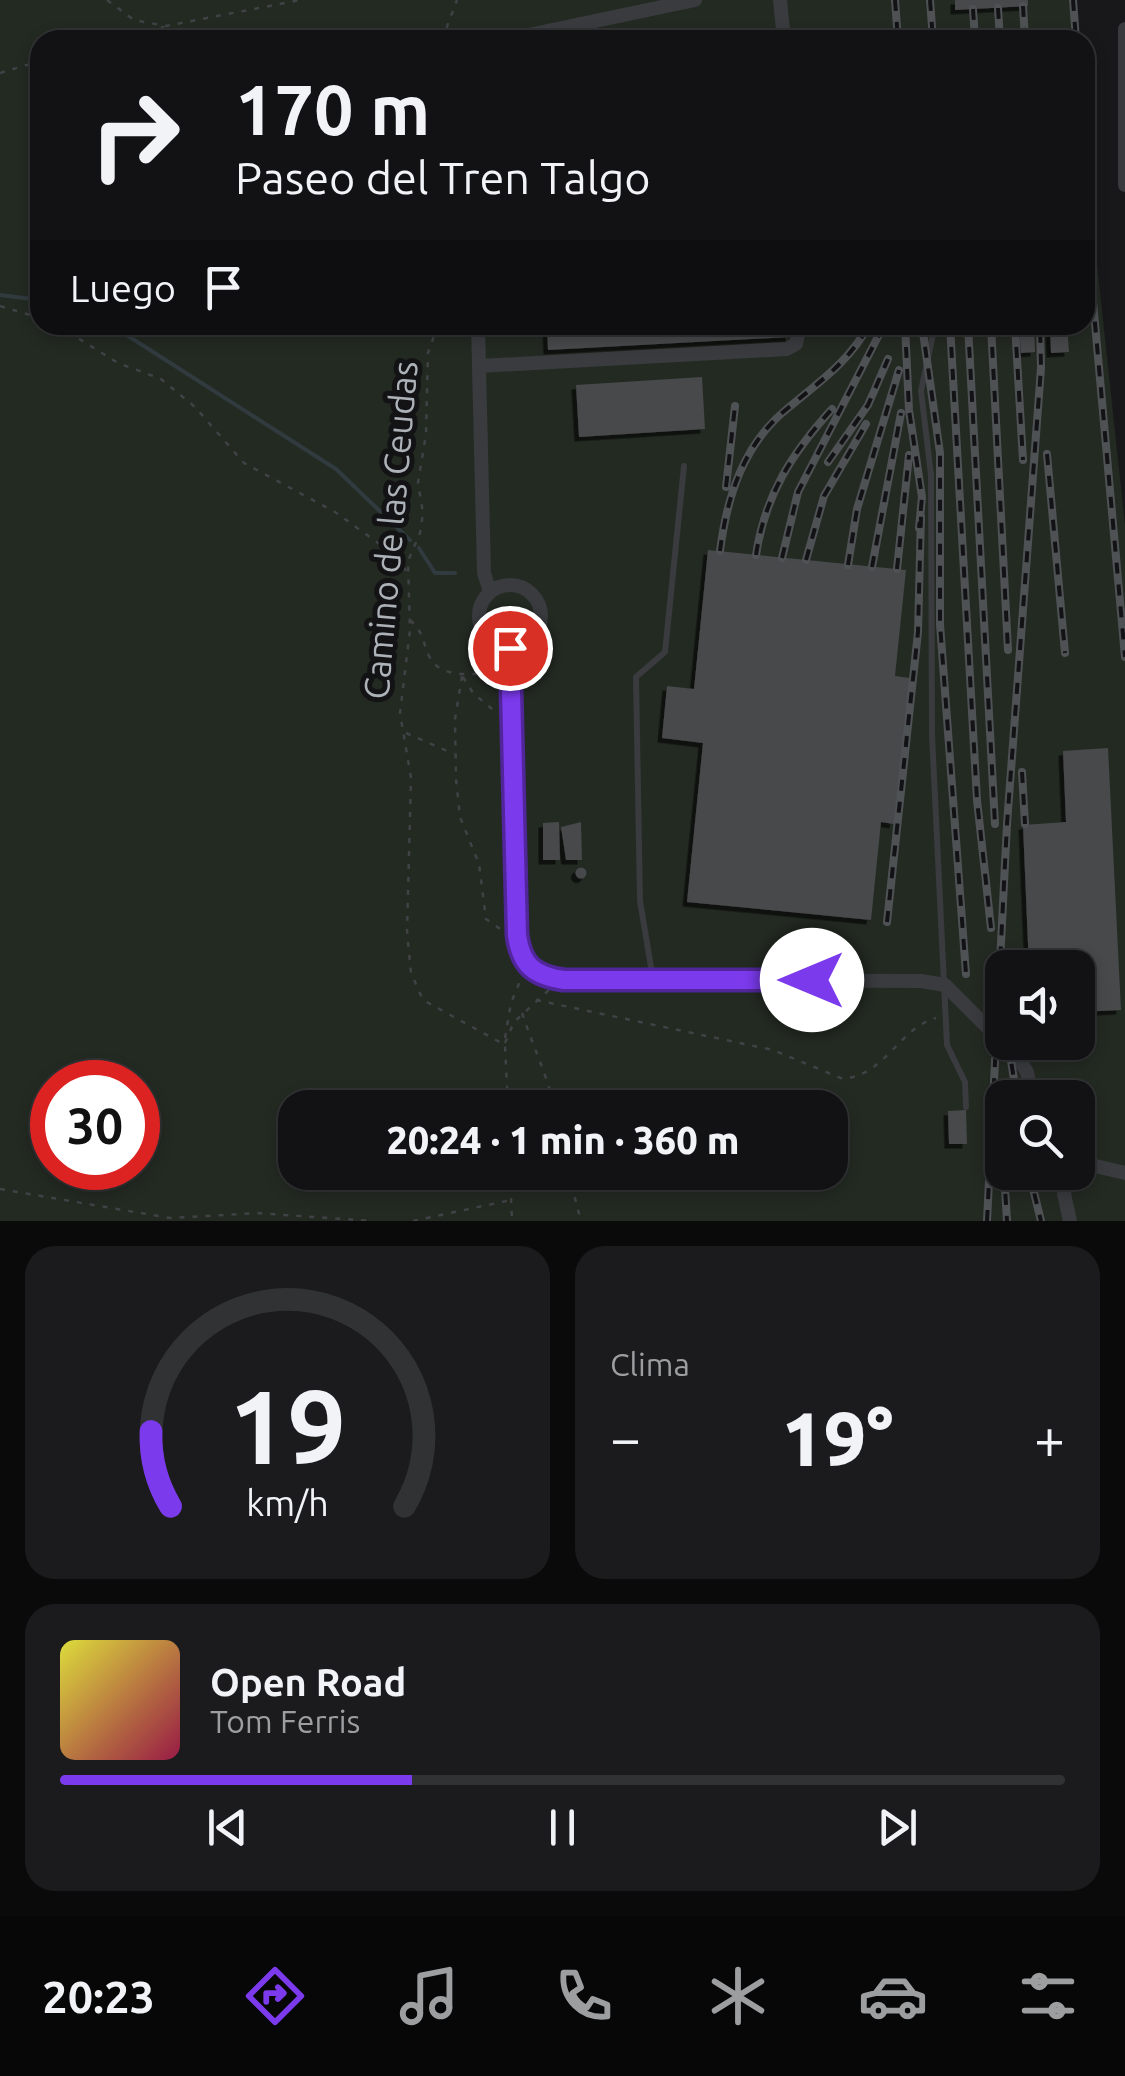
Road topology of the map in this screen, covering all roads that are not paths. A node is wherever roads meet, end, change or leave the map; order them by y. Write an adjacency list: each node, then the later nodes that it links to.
1 (696, 0): 4 (street)
2 (780, 0): 5 (street)
3 (1125, 29): 6 (street)
4 (553, 30)
5 (783, 30)
6 (1125, 186)
7 (478, 335): 10 (street)
8 (798, 335): 10 (street)
9 (932, 335): 15 (lane)
10 (479, 366): 12 (street)
11 (684, 466): 14 (lane)
12 (490, 592): 13 (street); 13 (street)
13 (510, 648): 14 (street)
14 (653, 980): 15 (street)
15 (944, 985): 16 (street); 17 (lane)
16 (1029, 1080)
17 (966, 1106)
18 (1095, 1166): 19 (street)
19 (1125, 1174)
20 (1065, 1190): 21 (street)
21 (1070, 1221)

